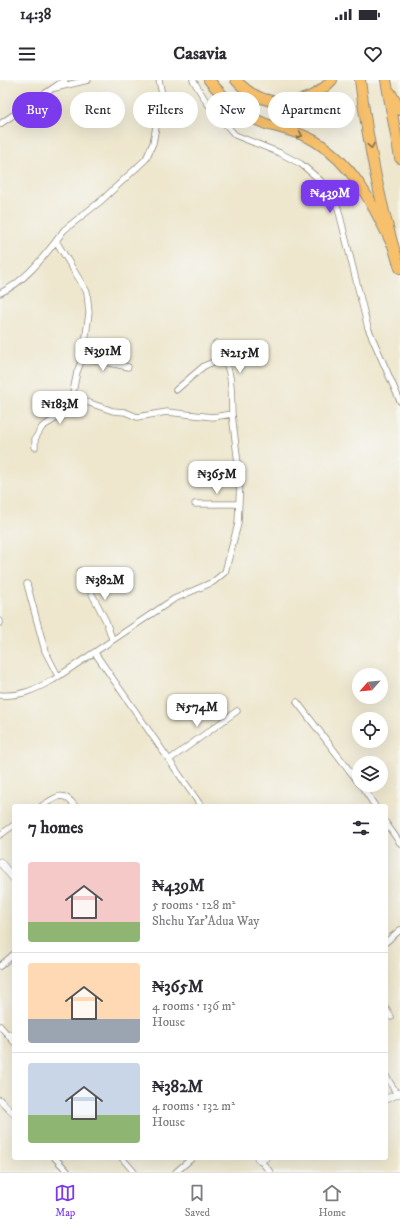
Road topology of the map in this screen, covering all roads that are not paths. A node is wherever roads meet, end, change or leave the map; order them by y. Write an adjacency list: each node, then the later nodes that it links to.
1 (65, 80): 10 (street)
2 (88, 80): 10 (street)
3 (159, 80): 14 (street)
4 (193, 80): 24 (street)
5 (209, 80): 15 (highway, one-way to 15)
6 (236, 80): 7 (highway)
7 (332, 80)
8 (360, 80): 15 (highway, one-way to 15)
9 (386, 82): 11 (highway); 13 (highway)
10 (52, 89): 12 (street)
11 (400, 110)
12 (0, 124)
13 (400, 158)
14 (56, 240): 17 (street); 19 (street)
15 (391, 242): 16 (highway)
16 (400, 268)
17 (0, 293)
18 (216, 343): 20 (street)
19 (83, 357): 21 (street); 23 (street)
20 (225, 358): 22 (street); 25 (street)
21 (128, 367)
22 (176, 390)
23 (72, 397): 25 (street); 26 (street)
24 (400, 401)
25 (232, 414): 28 (street)
26 (35, 447)
27 (196, 504): 28 (street)
28 (239, 504): 31 (street)
29 (80, 571): 31 (street)
30 (27, 584): 33 (street)
31 (112, 639): 32 (street)
32 (94, 653): 33 (street); 37 (street)
33 (58, 676): 34 (street)
34 (0, 695)
35 (297, 702): 38 (street)
36 (237, 711): 37 (street)
37 (169, 760): 42 (street)
38 (352, 774)
39 (366, 792): 43 (street)
40 (45, 804): 41 (street)
41 (73, 804)
42 (200, 804)
43 (374, 804)
44 (12, 826): 46 (street)
45 (388, 826): 47 (street)
46 (0, 835)
47 (400, 843)
48 (0, 862): 49 (street)
49 (12, 877)
50 (400, 930): 51 (street)
51 (388, 940)
52 (12, 956): 53 (street)
53 (0, 966)
54 (388, 1013): 55 (street)
55 (391, 1017)
56 (0, 1026): 58 (street)
57 (12, 1034): 58 (street)
58 (9, 1036): 59 (street)
59 (12, 1040)
60 (388, 1079): 61 (street)
61 (399, 1093): 62 (street)
62 (388, 1098)
63 (0, 1100): 64 (street)
64 (12, 1112)
65 (57, 1160): 69 (street)
66 (124, 1160): 70 (street)
67 (190, 1160): 71 (street)
68 (262, 1160): 72 (street)
69 (68, 1172)
70 (134, 1172)
71 (176, 1172)
72 (270, 1172)

